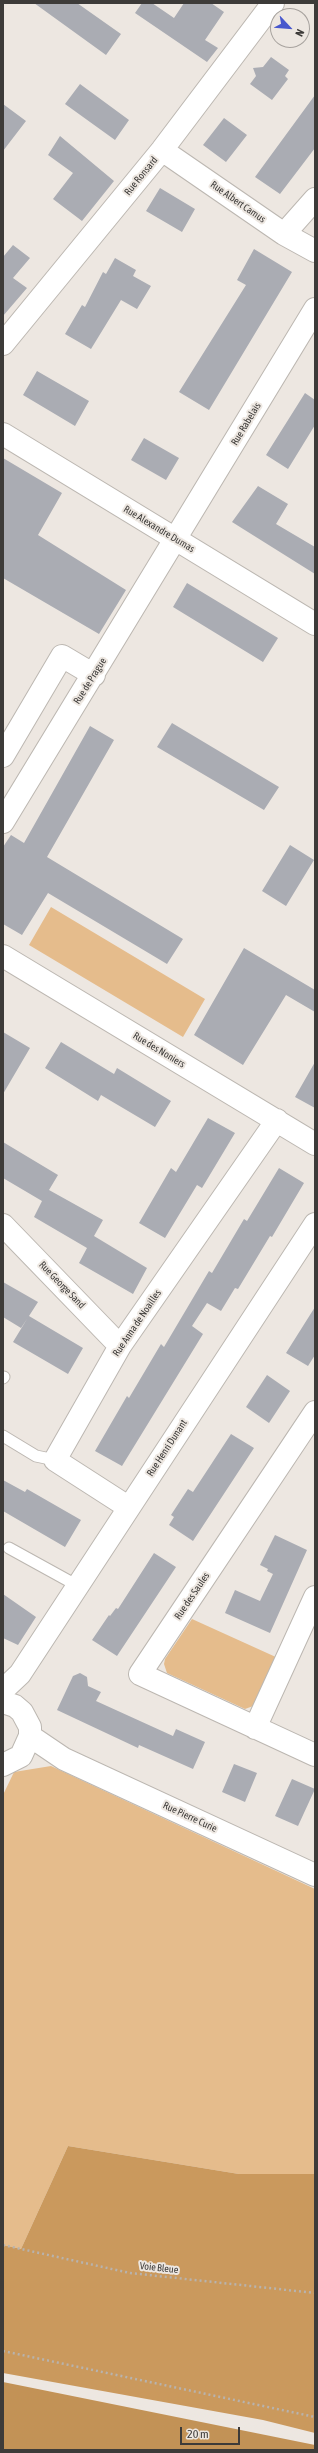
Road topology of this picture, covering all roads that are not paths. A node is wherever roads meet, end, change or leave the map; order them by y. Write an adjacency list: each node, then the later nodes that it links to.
1 (273, 3): 2 (street, Rue Ronsard)
2 (162, 150): 4 (street, Rue Albert Camus); 7 (street, Rue Ronsard)
3 (315, 199): 4 (street)
4 (284, 234): 5 (street, Rue Albert Camus)
5 (315, 251)
6 (315, 309): 9 (street, Rue Rabelais)
7 (3, 344)
8 (3, 434): 9 (street, Rue Alexandre Dumas)
9 (176, 539): 10 (street, Rue Alexandre Dumas); 11 (street, Rue de Prague)
10 (315, 624)
11 (94, 675): 12 (street); 13 (street, Rue de Prague)
12 (3, 756)
13 (10, 794): 14 (street, Rue de Prague)
14 (3, 822)
15 (3, 956): 16 (street, Rue des Noniers)
16 (277, 1120): 17 (street, Rue des Noniers); 20 (street, Rue Anna de Noailles)
17 (315, 1144)
18 (315, 1224): 24 (street, Rue Henri Dunant)
19 (3, 1225): 20 (street, Rue George Sand)
20 (120, 1346): 23 (street, Rue Anna de Noailles)
21 (315, 1412): 29 (street, Rue des Saules)
22 (3, 1436): 23 (lane)
23 (55, 1460): 24 (street)
24 (128, 1507): 26 (street, Rue Henri Dunant)
25 (9, 1548): 26 (lane)
26 (78, 1586): 28 (street, Rue Henri Dunant)
27 (315, 1597): 29 (street)
28 (7, 1699): 30 (street)
29 (255, 1728): 31 (street, Rue des Saules)
30 (30, 1736): 32 (street, Rue Pierre Curie); 33 (street)
31 (315, 1755)
32 (64, 1759): 33 (street, Rue Pierre Curie); 34 (street, Rue Pierre Curie)
33 (12, 1761)
34 (315, 1875)

